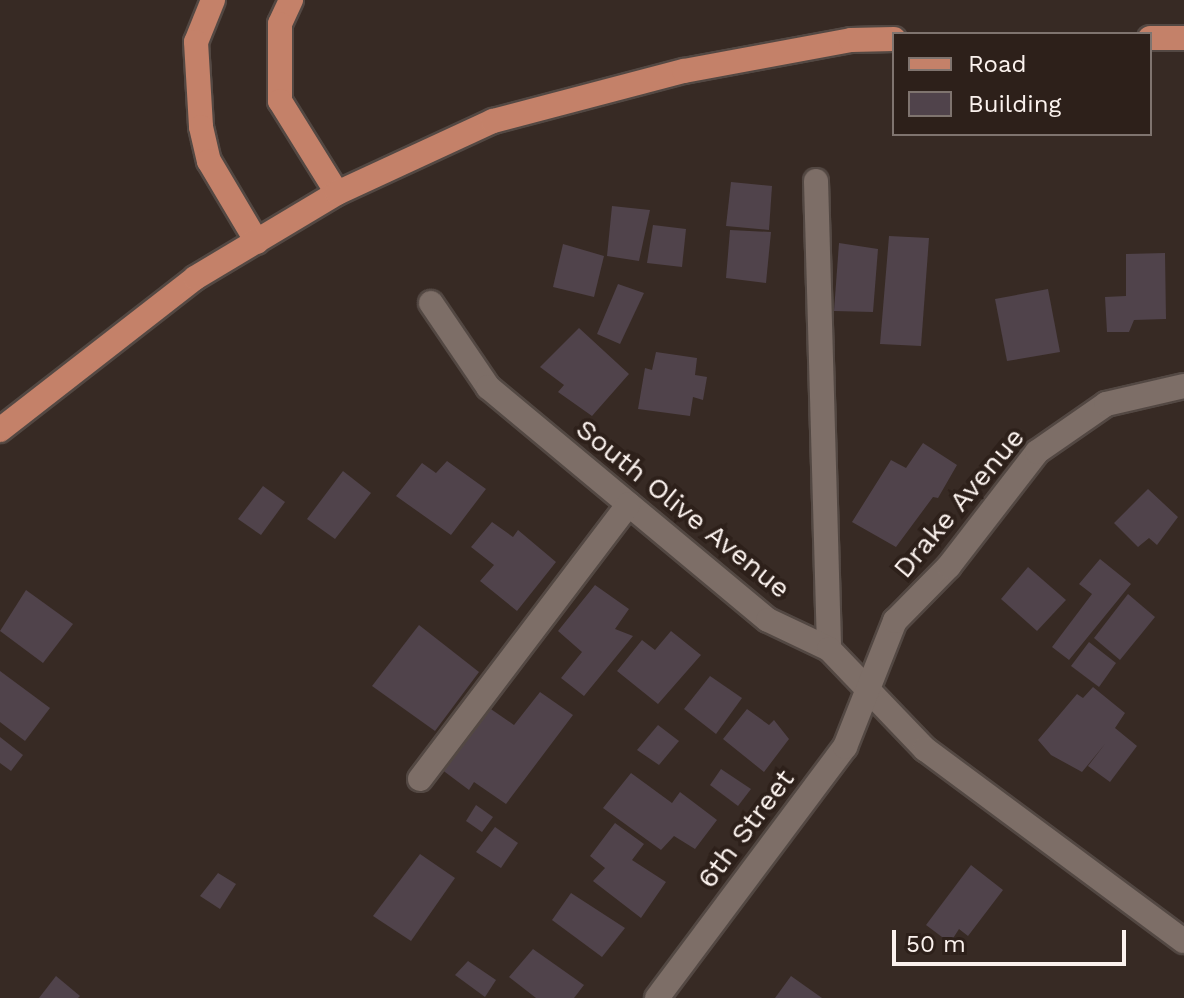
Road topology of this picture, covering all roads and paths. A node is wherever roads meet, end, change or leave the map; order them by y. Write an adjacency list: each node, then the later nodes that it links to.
1 (213, 0): 8 (main road)
2 (291, 0): 7 (main road)
3 (1152, 38): 4 (main road)
4 (1184, 38)
5 (892, 39): 7 (main road)
6 (816, 181): 13 (street)
7 (337, 193): 8 (main road)
8 (257, 242): 11 (main road)
9 (431, 303): 12 (street, South Olive Avenue)
10 (1184, 386): 14 (street, Drake Avenue)
11 (0, 430)
12 (629, 504): 13 (street, South Olive Avenue); 15 (street)
13 (829, 649): 14 (street, South Olive Avenue)
14 (868, 689): 16 (street, South Olive Avenue); 17 (street, 6th Street)
15 (420, 779)
16 (1184, 941)
17 (657, 998)

